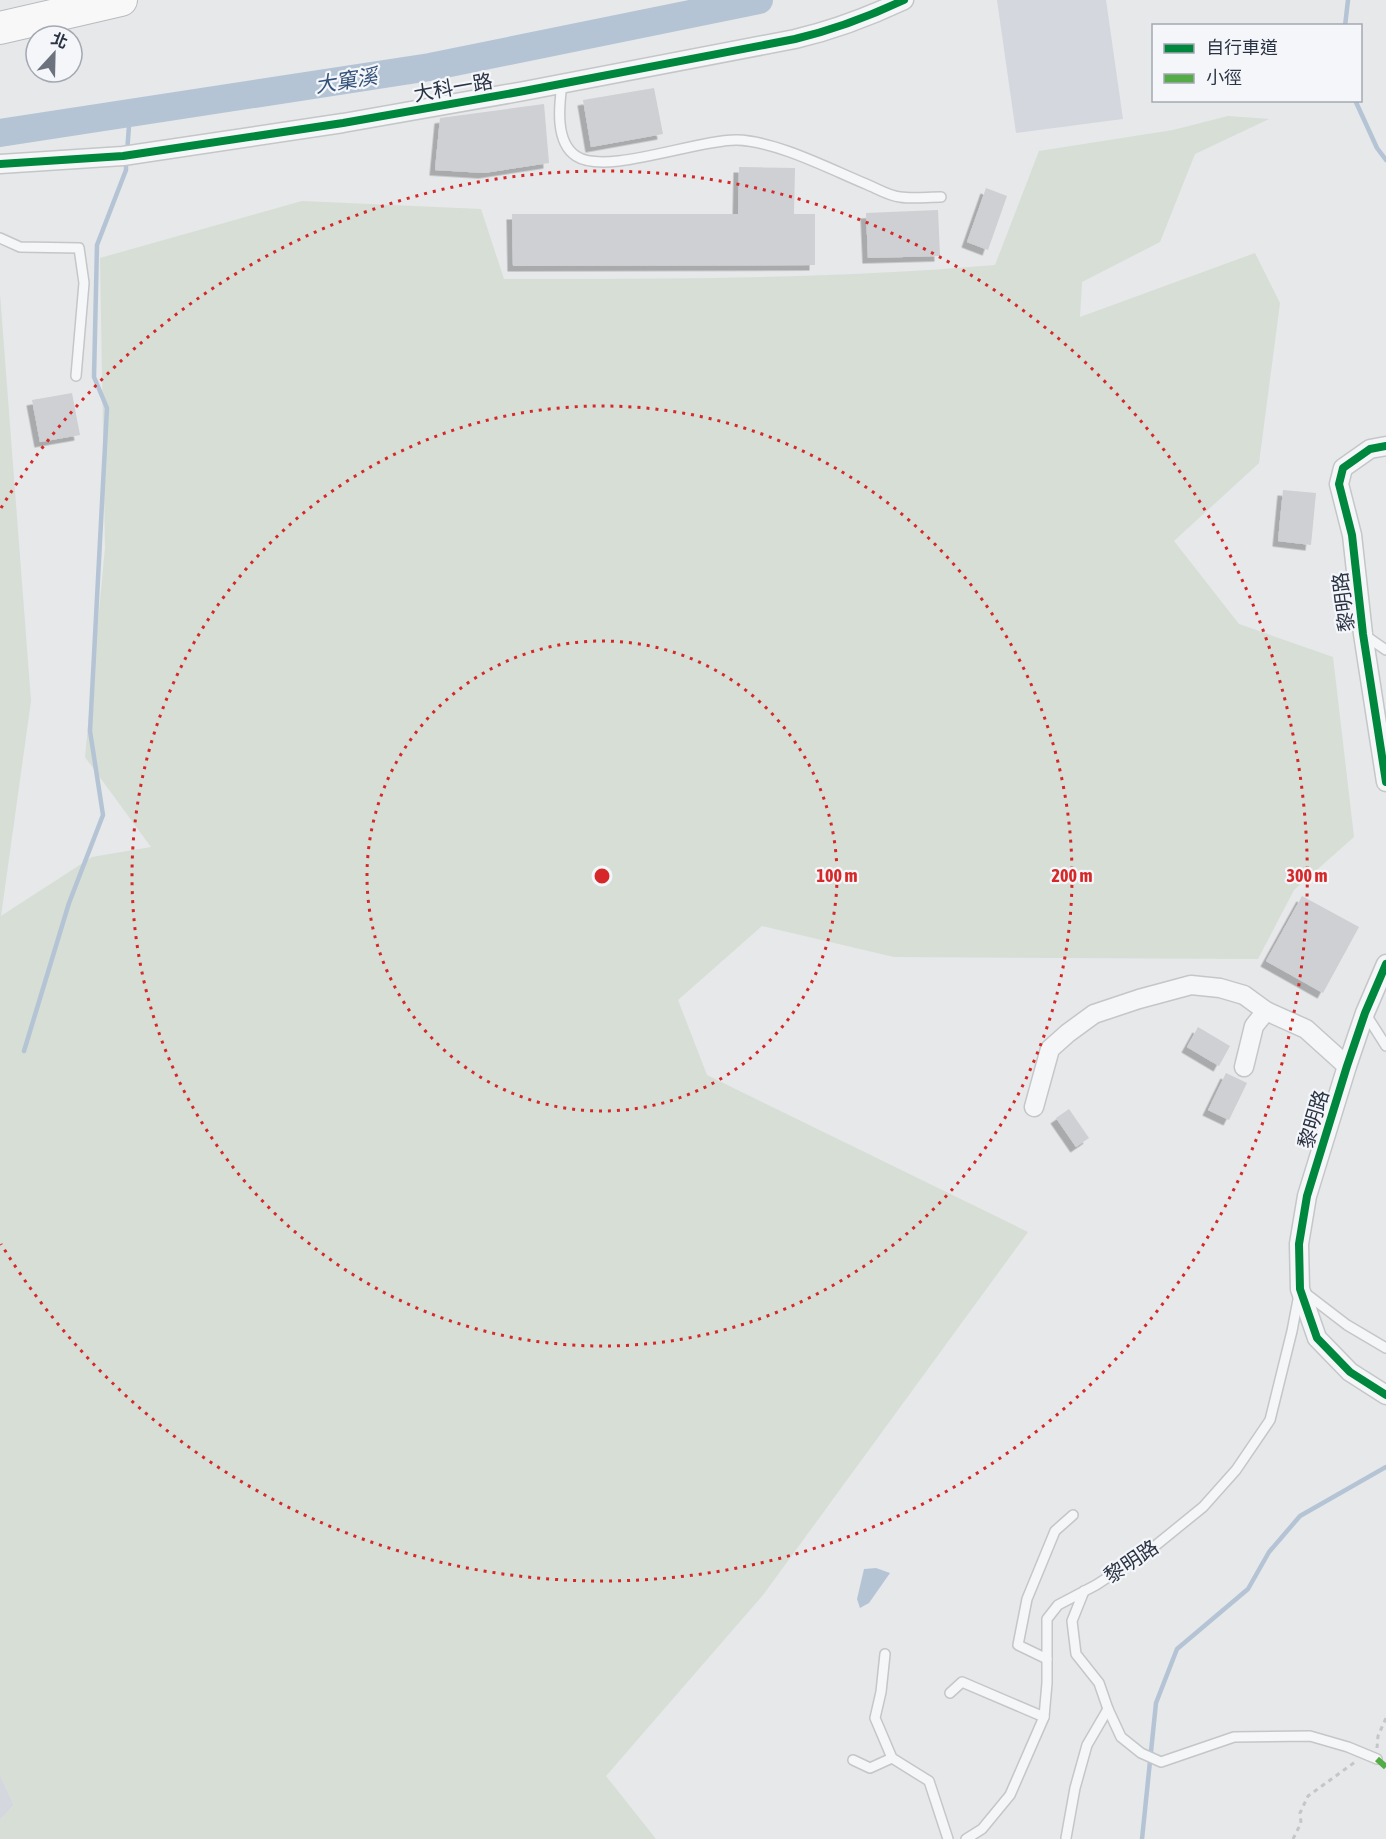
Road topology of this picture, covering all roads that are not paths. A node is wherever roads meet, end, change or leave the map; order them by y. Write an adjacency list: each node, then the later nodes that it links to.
1 (121, 0): 3 (highway)
2 (904, 0): 4 (street, 大科一路)
3 (0, 28)
4 (562, 84): 5 (street, 大科一路); 8 (lane)
5 (31, 162): 6 (street, 大科一路); 7 (lane)
6 (0, 164)
7 (0, 171)
8 (941, 197)
9 (0, 238): 10 (lane)
10 (76, 376)
11 (1386, 446): 12 (street, 黎明路)
12 (1363, 634): 13 (lane); 14 (street, 黎明路)
13 (1386, 650)
14 (1382, 734): 15 (street, 黎明路)
15 (1386, 782)
16 (1386, 964): 18 (street, 黎明路)
17 (1266, 1011): 20 (street); 21 (street); 22 (street)
18 (1365, 1013): 19 (lane); 20 (street, 黎明路)
19 (1386, 1046)
20 (1347, 1066): 23 (street, 黎明路)
21 (1244, 1067)
22 (1034, 1107)
23 (1300, 1289): 24 (lane); 25 (street); 27 (lane, 黎明路)
24 (1386, 1348)
25 (1386, 1395)
26 (1073, 1515): 29 (lane)
27 (1084, 1591): 29 (lane, 黎明路); 31 (lane)
28 (885, 1654): 33 (lane)
29 (1047, 1659): 32 (lane, 黎明路)
30 (950, 1693): 32 (lane)
31 (1108, 1709): 34 (lane); 36 (lane)
32 (1044, 1716): 38 (lane, 黎明路)
33 (892, 1758): 35 (lane); 37 (lane)
34 (1377, 1759)
35 (853, 1760)
36 (1066, 1838)
37 (948, 1839)
38 (966, 1839)

